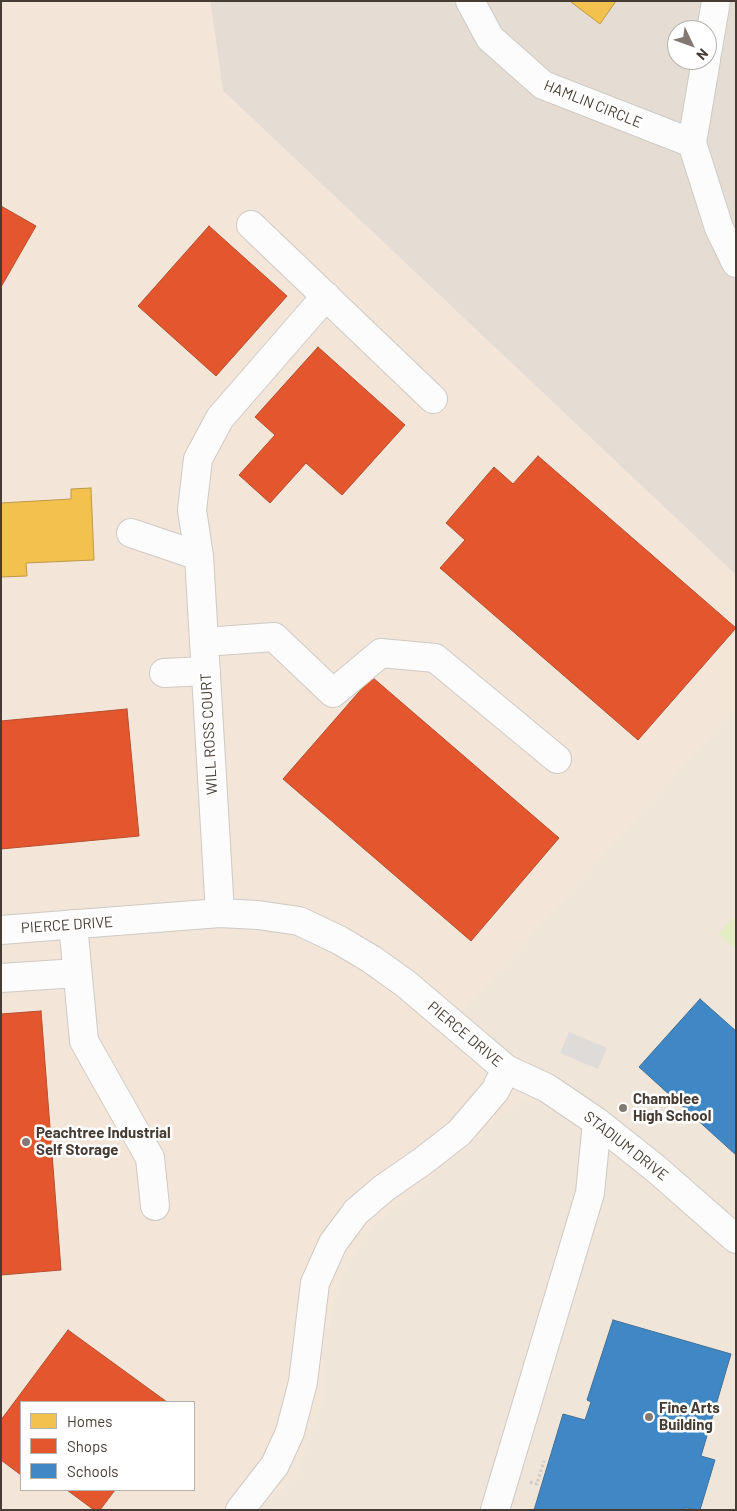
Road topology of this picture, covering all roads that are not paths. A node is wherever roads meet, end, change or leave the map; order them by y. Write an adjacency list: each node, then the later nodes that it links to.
1 (470, 1): 5 (street, HAMLIN CIRCLE)
2 (716, 1): 3 (street)
3 (713, 20)
4 (704, 70): 5 (street)
5 (692, 143): 7 (street)
6 (251, 224): 8 (street)
7 (736, 263)
8 (326, 296): 9 (street); 11 (street, WILL ROSS COURT)
9 (433, 399)
10 (131, 533): 11 (street)
11 (199, 556): 12 (street, WILL ROSS COURT)
12 (204, 642): 13 (street, WILL ROSS COURT); 15 (street)
13 (206, 671): 14 (street); 16 (street, WILL ROSS COURT)
14 (164, 672)
15 (557, 759)
16 (220, 913): 17 (street, PIERCE DRIVE); 21 (street, PIERCE DRIVE)
17 (73, 924): 18 (street, PIERCE DRIVE); 19 (street)
18 (1, 930)
19 (78, 973): 20 (street); 23 (street)
20 (1, 978)
21 (506, 1069): 22 (street, STADIUM DRIVE); 25 (street, PIERCE DRIVE)
22 (597, 1122): 24 (street, STADIUM DRIVE); 26 (street)
23 (155, 1206)
24 (736, 1238)
25 (240, 1510)
26 (495, 1510)

